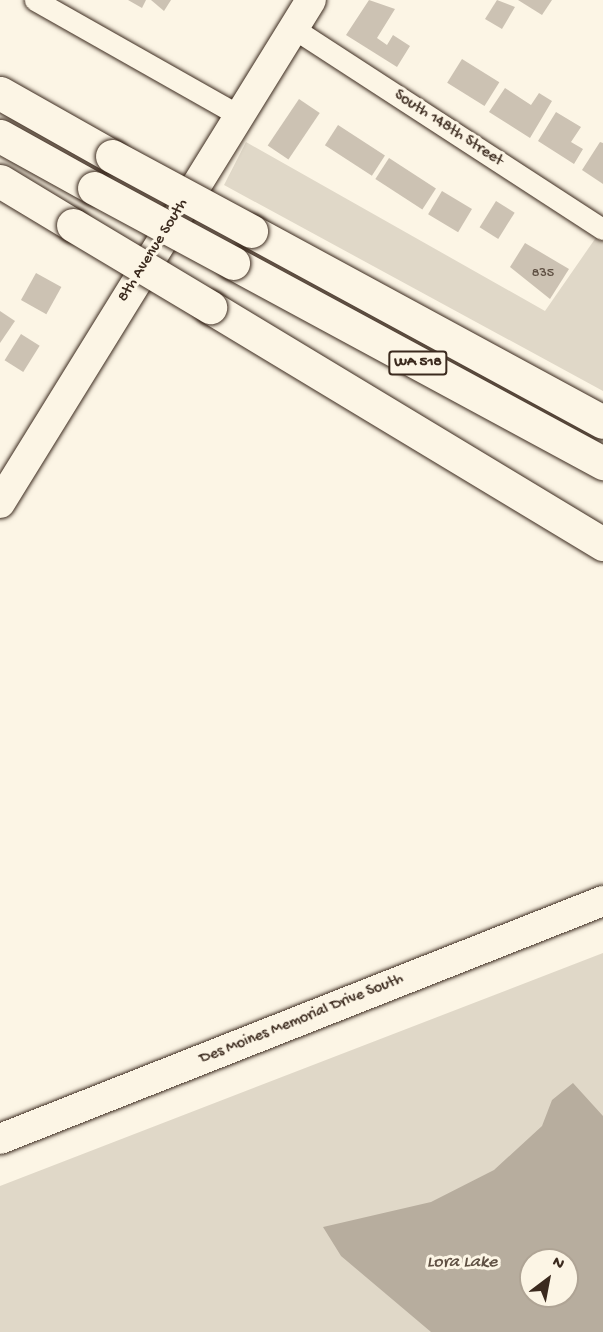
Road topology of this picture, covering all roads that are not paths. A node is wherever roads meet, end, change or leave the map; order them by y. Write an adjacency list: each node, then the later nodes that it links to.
1 (35, 0): 5 (street)
2 (310, 0): 3 (main road, 8th Avenue South)
3 (293, 28): 5 (main road, 8th Avenue South); 8 (street, South 148th Street)
4 (0, 93): 9 (highway, WA 518, bridge)
5 (238, 115): 11 (main road, 8th Avenue South)
6 (0, 136): 10 (highway, WA 518, bridge)
7 (0, 181): 12 (highway, bridge)
8 (603, 229)
9 (603, 422)
10 (603, 463)
11 (0, 503)
12 (603, 544)
13 (603, 901): 14 (main road, Des Moines Memorial Drive South)
14 (0, 1139)

